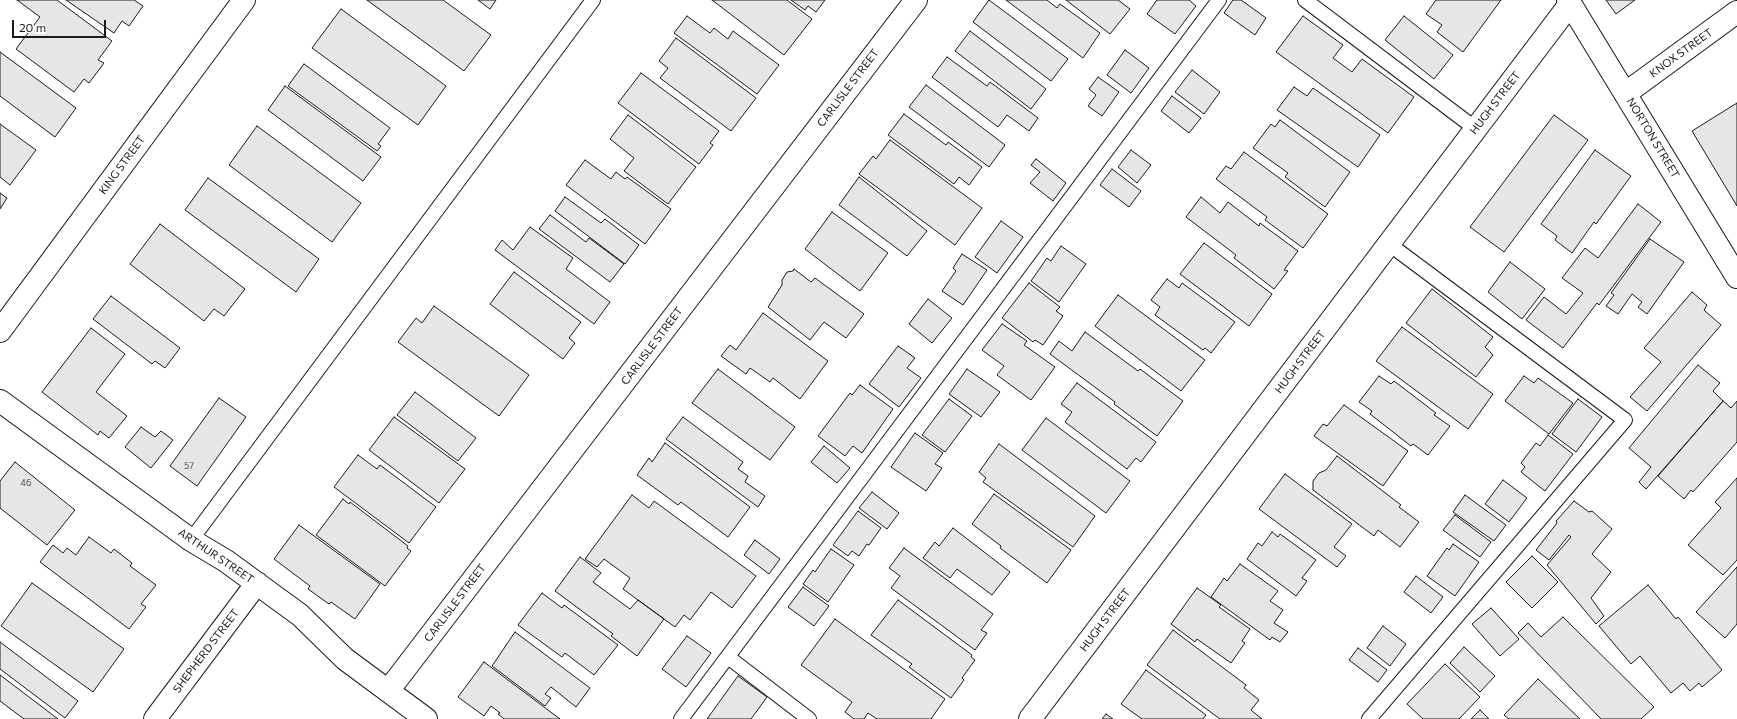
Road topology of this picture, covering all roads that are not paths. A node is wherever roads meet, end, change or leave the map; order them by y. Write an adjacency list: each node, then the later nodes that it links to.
1 (244, 0): 12 (street, KING STREET)
2 (593, 0): 14 (lane)
3 (916, 0): 17 (street, CARLISLE STREET)
4 (1219, 0): 16 (lane)
5 (1305, 0): 9 (lane)
6 (1569, 2): 8 (street, NORTON STREET); 9 (street, HUGH STREET)
7 (1737, 12): 8 (street, KNOX STREET)
8 (1626, 93): 11 (street, NORTON STREET)
9 (1476, 128): 10 (street, HUGH STREET)
10 (1389, 244): 22 (street, HUGH STREET); 23 (lane)
11 (1737, 277)
12 (0, 331)
13 (0, 400): 14 (street, ARTHUR STREET)
14 (191, 540): 15 (street, ARTHUR STREET)
15 (257, 583): 17 (street, ARTHUR STREET); 18 (street, SHEPHERD STREET)
16 (728, 657): 20 (lane); 21 (lane)
17 (388, 691): 19 (street, ARTHUR STREET)
18 (155, 719)
19 (426, 719)
20 (681, 719)
21 (809, 719)
22 (1030, 719)
23 (1369, 719)

